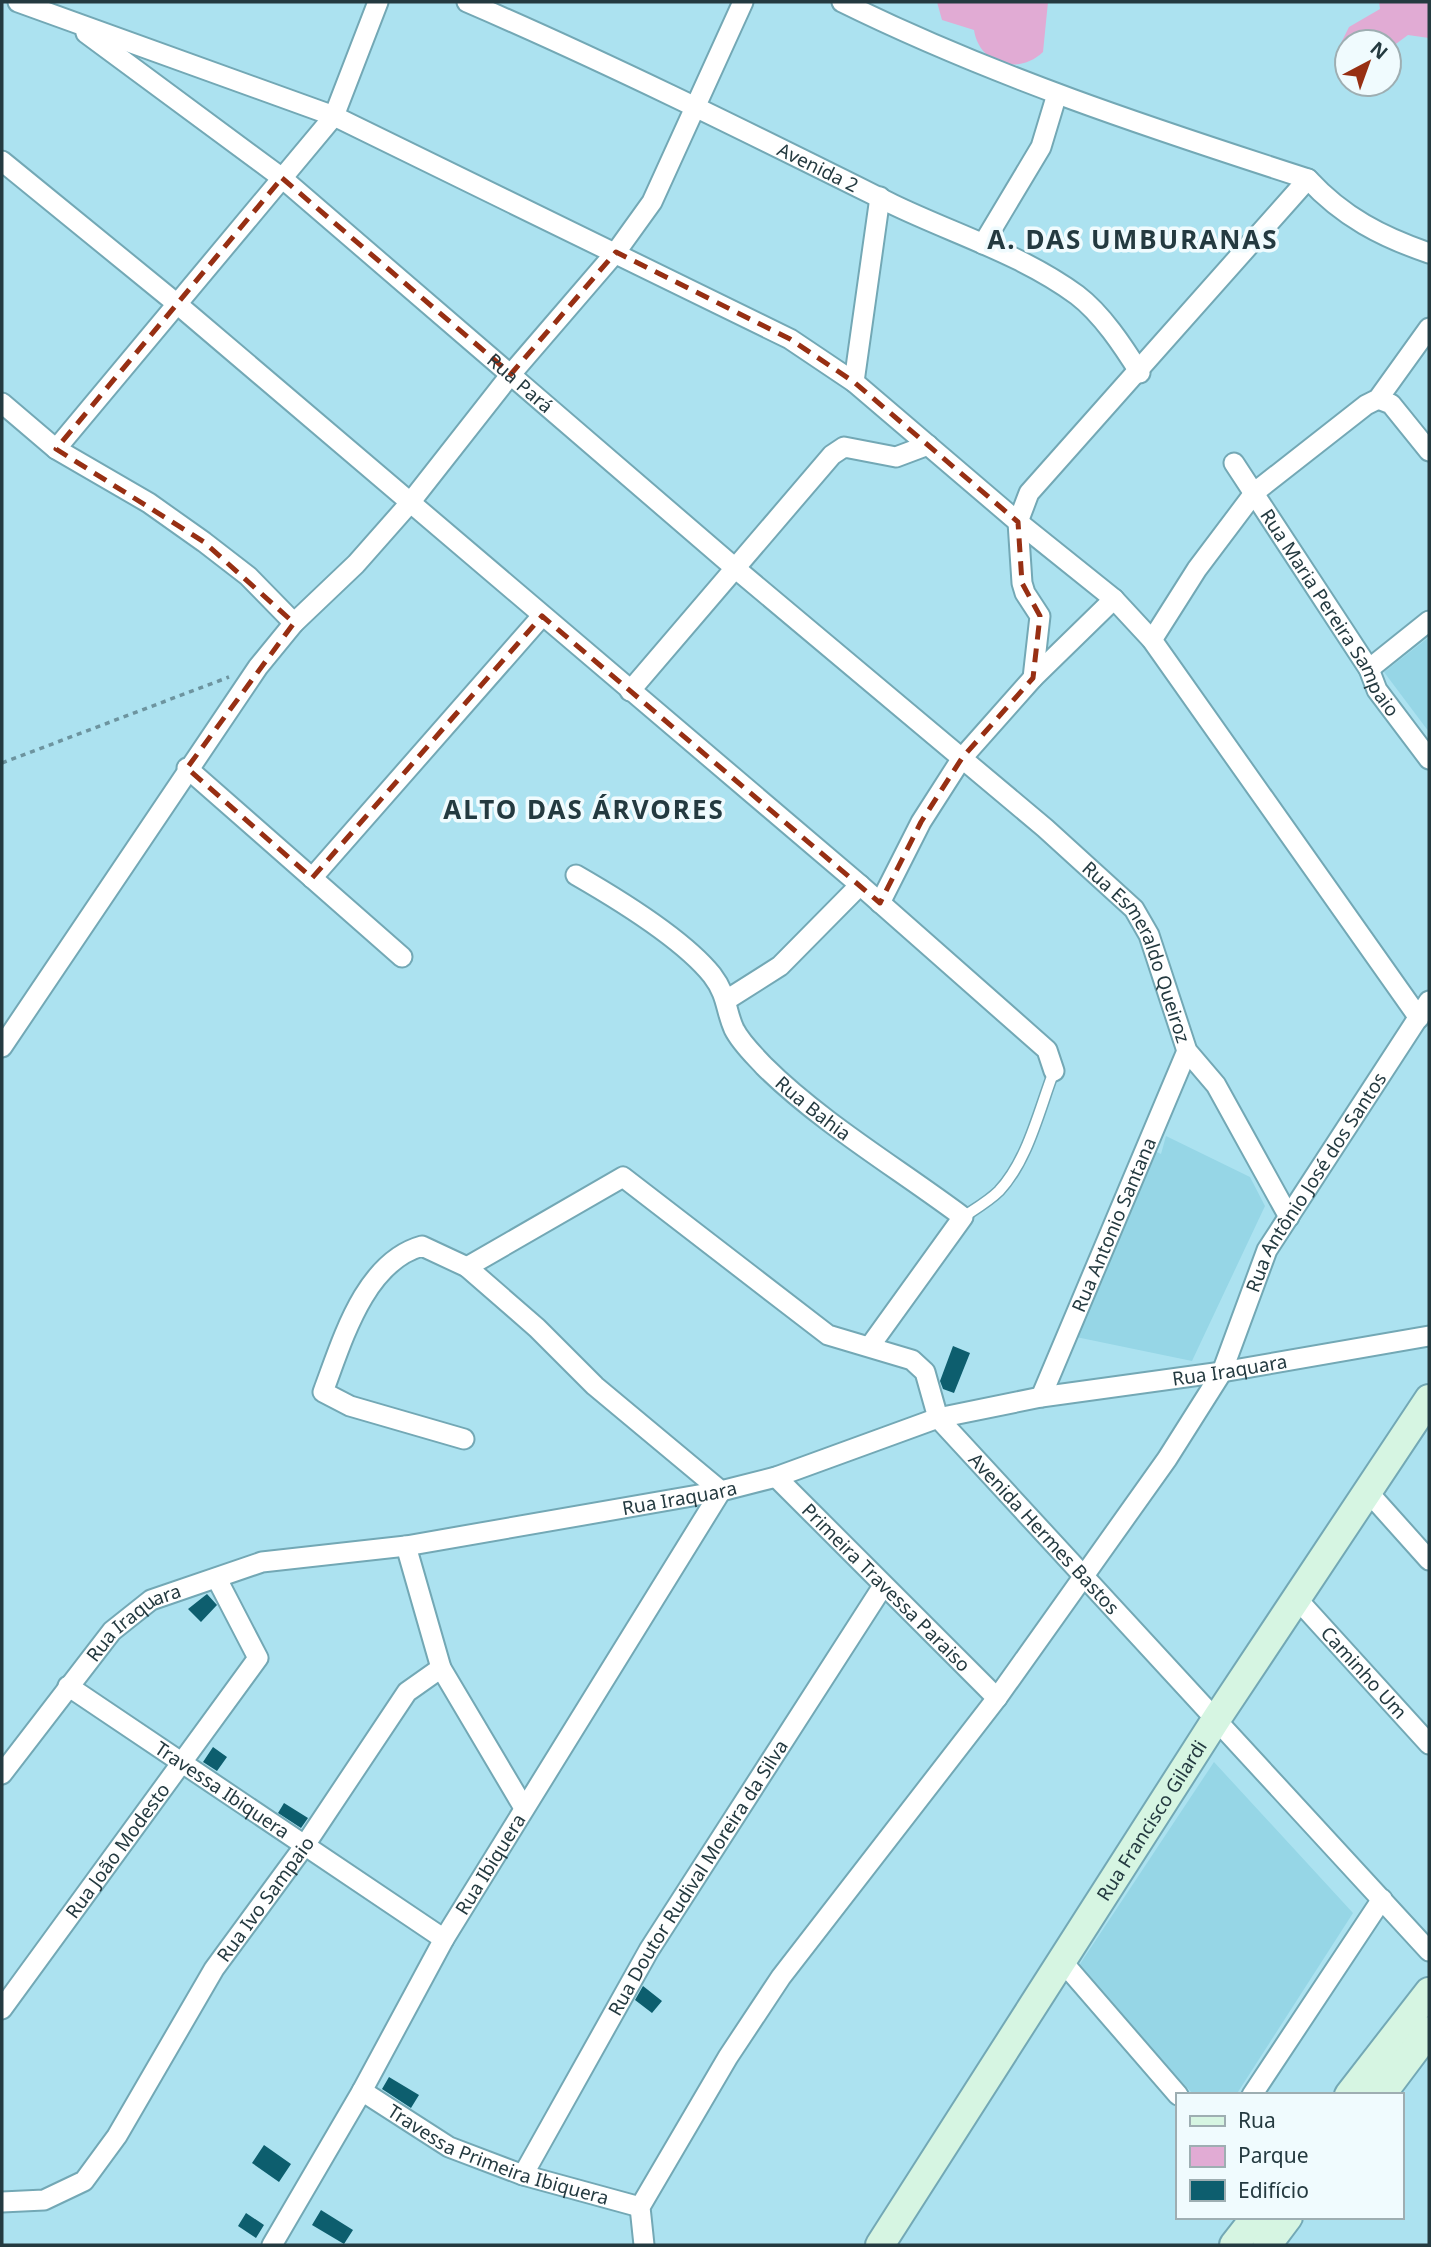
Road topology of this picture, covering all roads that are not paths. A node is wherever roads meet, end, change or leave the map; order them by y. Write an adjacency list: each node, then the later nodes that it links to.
1 (18, 2): 6 (street)
2 (378, 2): 9 (street)
3 (467, 2): 8 (street, Avenida 2)
4 (743, 2): 8 (street)
5 (842, 2): 7 (street)
6 (69, 20): 9 (street); 11 (street, Rua Pará)
7 (1057, 94): 12 (street); 14 (street)
8 (694, 106): 13 (street, Avenida 2); 15 (street)
9 (334, 116): 11 (street); 15 (street)
10 (2, 161): 17 (street)
11 (282, 178): 17 (street); 20 (street, Rua Pará)
12 (1308, 179): 16 (street); 19 (street)
13 (880, 197): 14 (street, Avenida 2); 21 (street)
14 (982, 244): 19 (street, Avenida 2)
15 (616, 252): 20 (street); 21 (street)
16 (1429, 253)
17 (176, 303): 25 (street); 29 (street)
18 (1429, 328): 22 (street)
19 (1140, 373): 30 (street)
20 (511, 374): 29 (street); 31 (street, Rua Pará)
21 (854, 382): 24 (street)
22 (1378, 399): 26 (street); 28 (street)
23 (2, 402): 25 (street)
24 (928, 445): 30 (street); 31 (street)
25 (56, 449): 35 (street)
26 (1429, 451)
27 (1234, 463): 28 (street, Rua Maria Pereira Sampaio)
28 (1255, 492): 36 (street); 37 (street, Rua Maria Pereira Sampaio)
29 (409, 504): 33 (street); 35 (street)
30 (1018, 522): 32 (street); 38 (street)
31 (735, 568): 39 (street); 40 (street, Rua Pará)
32 (1114, 598): 36 (street); 38 (street)
33 (542, 616): 39 (street); 44 (street)
34 (1429, 621): 37 (street)
35 (294, 623): 42 (street)
36 (1152, 640): 49 (street)
37 (1369, 669): 41 (street, Rua Maria Pereira Sampaio)
38 (1033, 678): 40 (street)
39 (630, 691): 45 (street)
40 (962, 758): 46 (street); 51 (street, Rua Esmeraldo Queiroz)
41 (1429, 759)
42 (187, 768): 44 (street); 50 (street)
43 (576, 875): 48 (street, Rua Bahia)
44 (312, 878): 47 (street)
45 (860, 885): 46 (street); 48 (street)
46 (880, 903): 52 (street)
47 (402, 957)
48 (728, 999): 53 (street, Rua Bahia)
49 (1424, 1010): 54 (street, Rua Antônio José dos Santos)
50 (2, 1046)
51 (1187, 1051): 54 (street, Rua Esmeraldo Queiroz); 59 (street, Rua Antonio Santana)
52 (1054, 1071): 53 (lane)
53 (963, 1217): 57 (street)
54 (1289, 1217): 58 (street, Rua Antônio José dos Santos)
55 (467, 1268): 57 (street, Avenida Hermes Bastos); 62 (street); 64 (street)
56 (1429, 1336): 58 (street, Rua Iraquara)
57 (870, 1346): 61 (street, Avenida Hermes Bastos)
58 (1222, 1372): 59 (street, Rua Iraquara); 68 (street, Rua Antônio José dos Santos)
59 (1041, 1397): 61 (street, Rua Iraquara)
60 (1429, 1399): 65 (street, Rua Francisco Gilardi)
61 (938, 1418): 63 (street, Rua Iraquara); 68 (street, Avenida Hermes Bastos)
62 (464, 1439)
63 (776, 1476): 64 (street, Rua Iraquara); 70 (street, Primeira Travessa Paraiso)
64 (721, 1491): 66 (street, Rua Iraquara); 79 (street, Rua Ibiquera)
65 (1369, 1493): 67 (street); 71 (street, Rua Francisco Gilardi)
66 (406, 1546): 69 (street, Rua Iraquara); 72 (street)
67 (1429, 1560)
68 (1086, 1576): 74 (street, Rua Antônio José dos Santos); 75 (street, Avenida Hermes Bastos)
69 (217, 1579): 73 (street, Rua Iraquara); 77 (street, Rua João Modesto)
70 (883, 1586): 74 (street, Primeira Travessa Paraiso); 94 (street, Rua Doutor Rudival Moreira da Silva)
71 (1298, 1600): 75 (street, Rua Francisco Gilardi); 76 (street, Caminho Um)
72 (441, 1668): 79 (street); 80 (street, Rua Ivo Sampaio)
73 (68, 1686): 77 (street, Travessa Ibiquera); 78 (street, Rua Iraquara)
74 (997, 1698): 96 (street, Rua Antônio José dos Santos)
75 (1217, 1718): 81 (street, Avenida Hermes Bastos); 84 (street, Rua Francisco Gilardi)
76 (1429, 1744)
77 (182, 1762): 80 (street, Travessa Ibiquera); 86 (street, Rua João Modesto)
78 (2, 1774)
79 (524, 1808): 82 (street, Rua Ibiquera)
80 (305, 1845): 82 (street, Travessa Ibiquera); 95 (street, Rua Ivo Sampaio)
81 (1382, 1899): 83 (street, Avenida Hermes Bastos); 91 (street)
82 (444, 1939): 89 (street, Rua Ibiquera)
83 (1429, 1951)
84 (1061, 1960): 90 (street); 101 (street, Rua Francisco Gilardi)
85 (1429, 1992): 88 (street)
86 (2, 2009)
87 (1429, 2031): 88 (street)
88 (1388, 2065): 92 (street); 93 (street)
89 (362, 2091): 94 (street, Travessa Primeira Ibiquera); 99 (street, Rua Ibiquera)
90 (1176, 2093)
91 (1253, 2093)
92 (1352, 2093)
93 (1381, 2093)
94 (523, 2175): 96 (street, Travessa Primeira Ibiquera)
95 (2, 2203)
96 (639, 2207): 100 (street)
97 (1254, 2219): 102 (street)
98 (1286, 2219): 103 (street)
99 (272, 2245)
100 (644, 2245)
101 (880, 2245)
102 (1234, 2245)
103 (1267, 2245)

